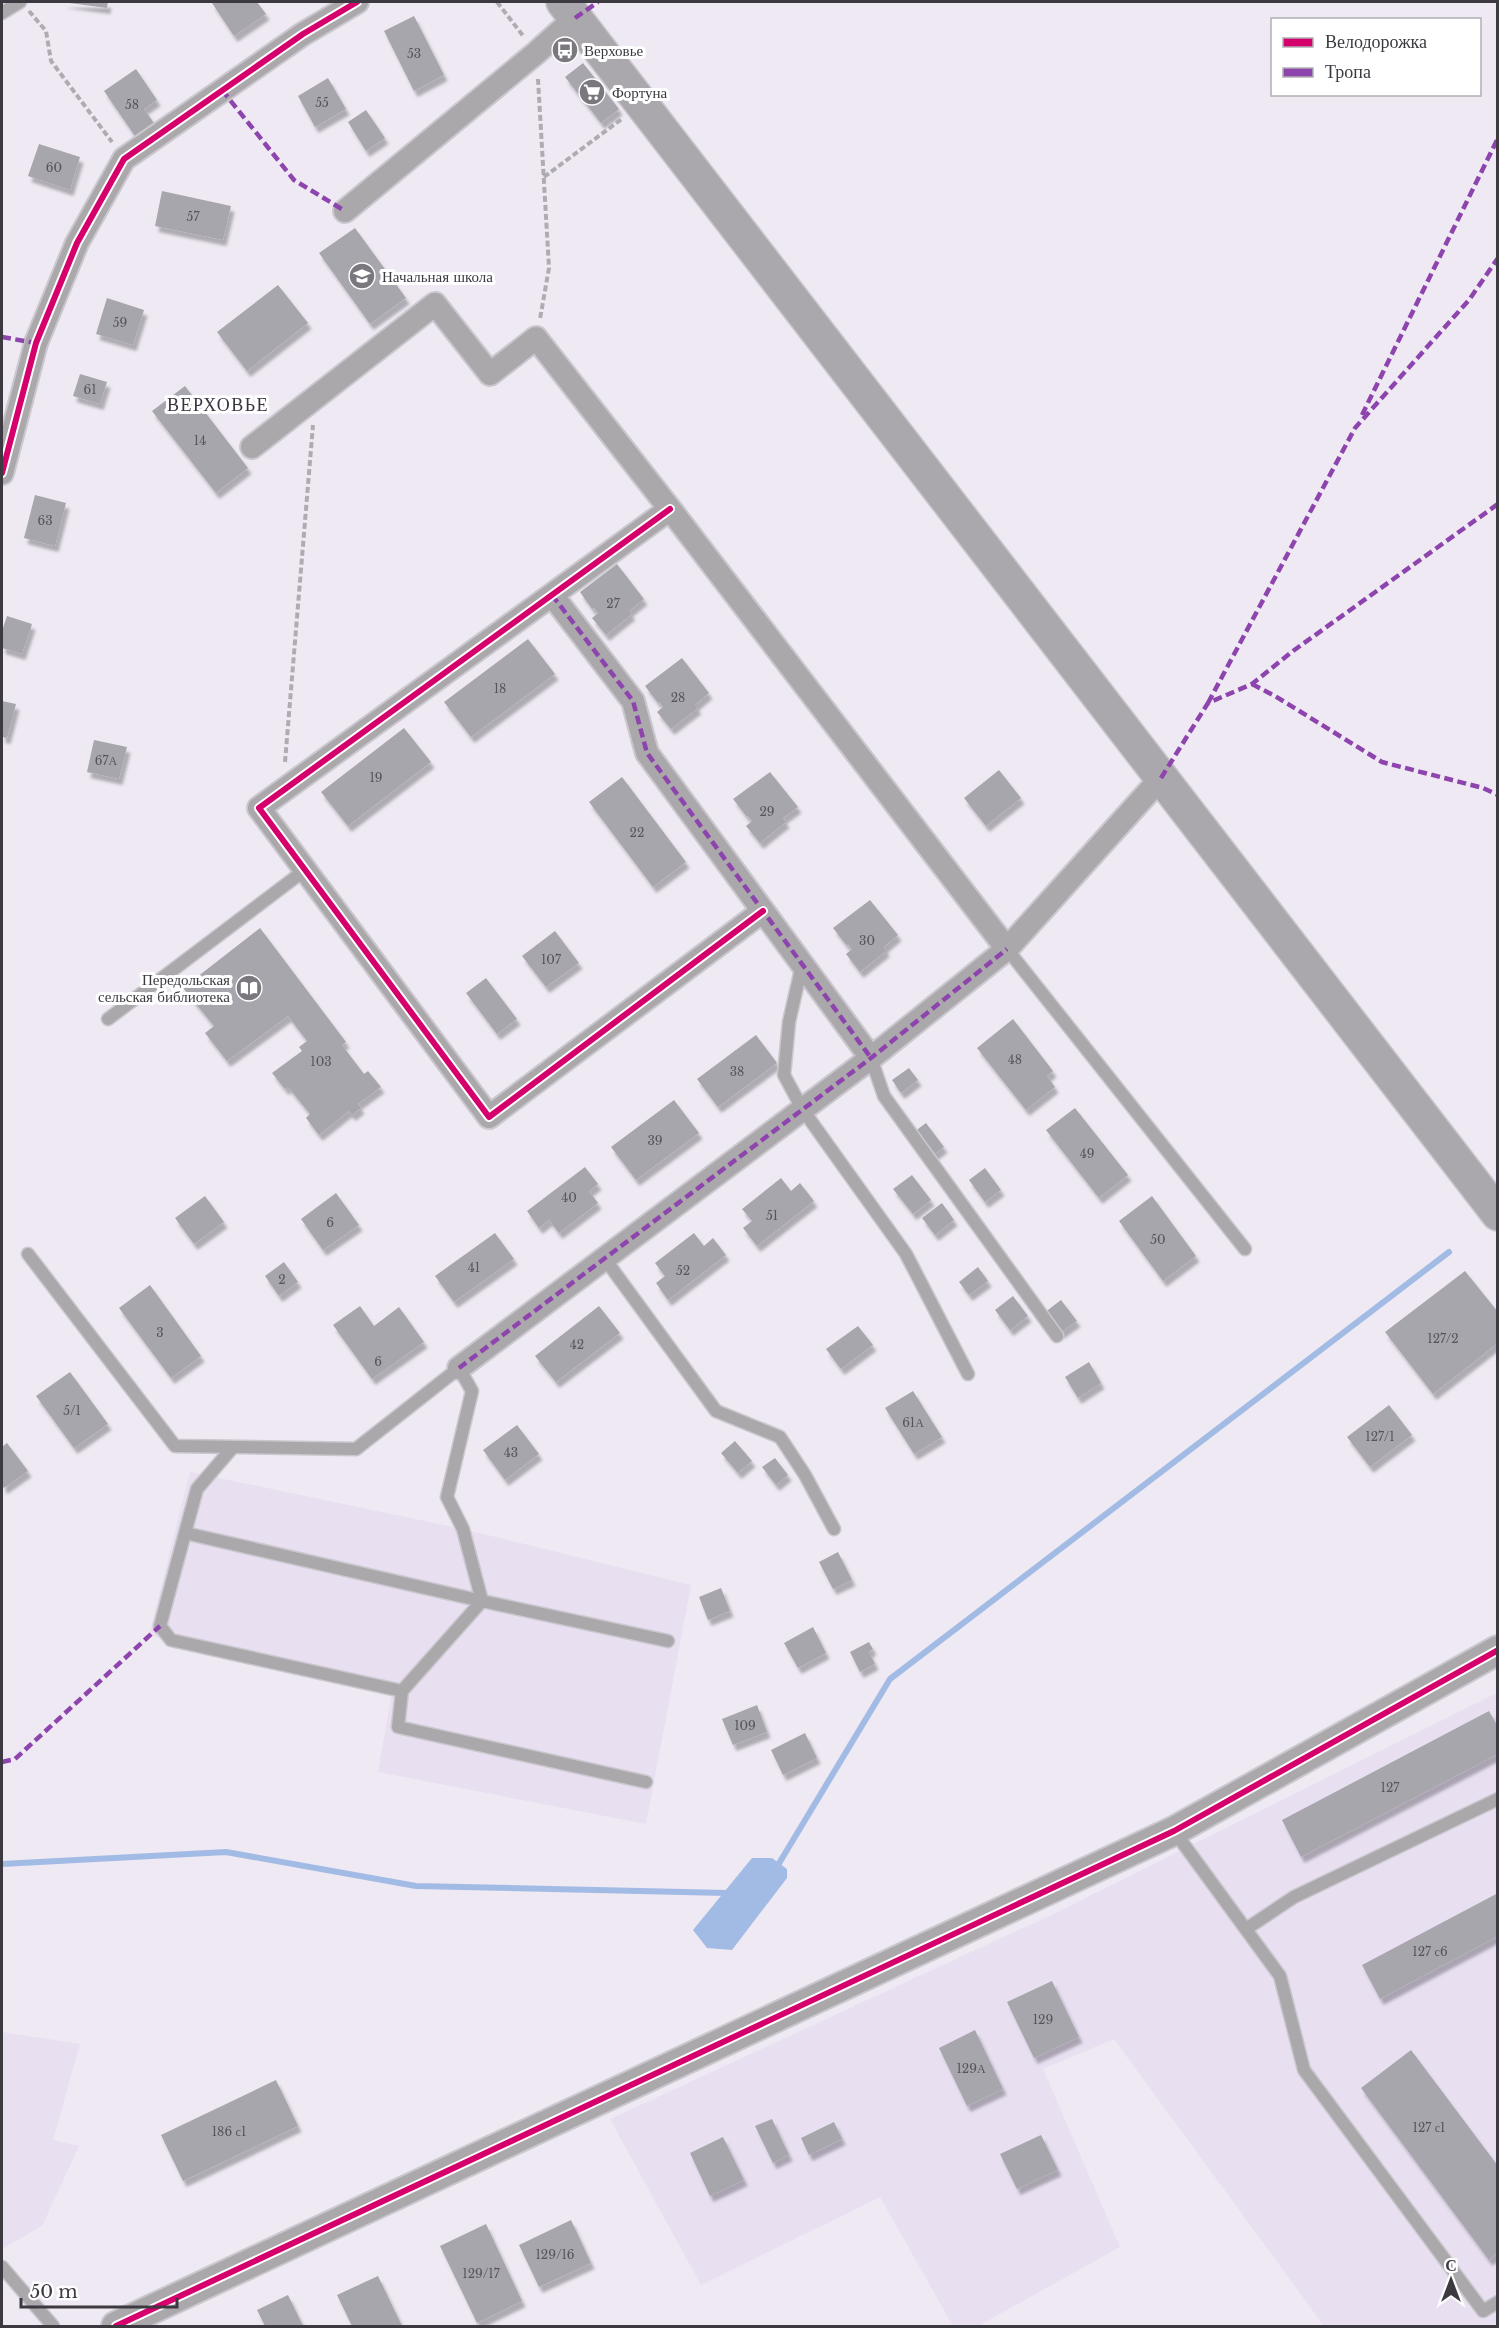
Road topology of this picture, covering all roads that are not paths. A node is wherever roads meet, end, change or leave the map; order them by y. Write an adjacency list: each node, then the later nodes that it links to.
1 (357, 2): 7 (street)
2 (24, 5): 4 (lane)
3 (569, 10): 5 (street); 10 (main road)
4 (2, 13)
5 (345, 211)
6 (252, 447): 8 (street)
7 (2, 473)
8 (670, 509): 9 (street); 13 (street)
9 (552, 595): 11 (street); 12 (street)
10 (1161, 778): 13 (street); 18 (main road)
11 (305, 870): 12 (street); 15 (lane)
12 (763, 911): 14 (street)
13 (1007, 949): 16 (street); 19 (lane)
14 (802, 964): 16 (street); 17 (lane)
15 (108, 1019)
16 (871, 1058): 17 (street); 22 (lane)
17 (802, 1110): 21 (street); 24 (lane)
18 (1497, 1214)
19 (1245, 1249)
20 (27, 1254): 25 (lane)
21 (605, 1259): 23 (street); 26 (lane)
22 (1057, 1336)
23 (459, 1368): 25 (lane); 28 (lane)
24 (968, 1374)
25 (233, 1447): 27 (lane)
26 (834, 1529)
27 (185, 1533): 28 (lane); 31 (lane)
28 (482, 1601): 29 (lane); 31 (lane)
29 (669, 1641)
30 (1497, 1650): 34 (street)
31 (402, 1691): 32 (lane)
32 (646, 1782)
33 (1497, 1799): 35 (lane)
34 (1174, 1831): 35 (lane); 39 (street)
35 (1246, 1929): 37 (lane)
36 (2, 2266): 38 (lane)
37 (1497, 2302)
38 (53, 2326)
39 (116, 2326)

